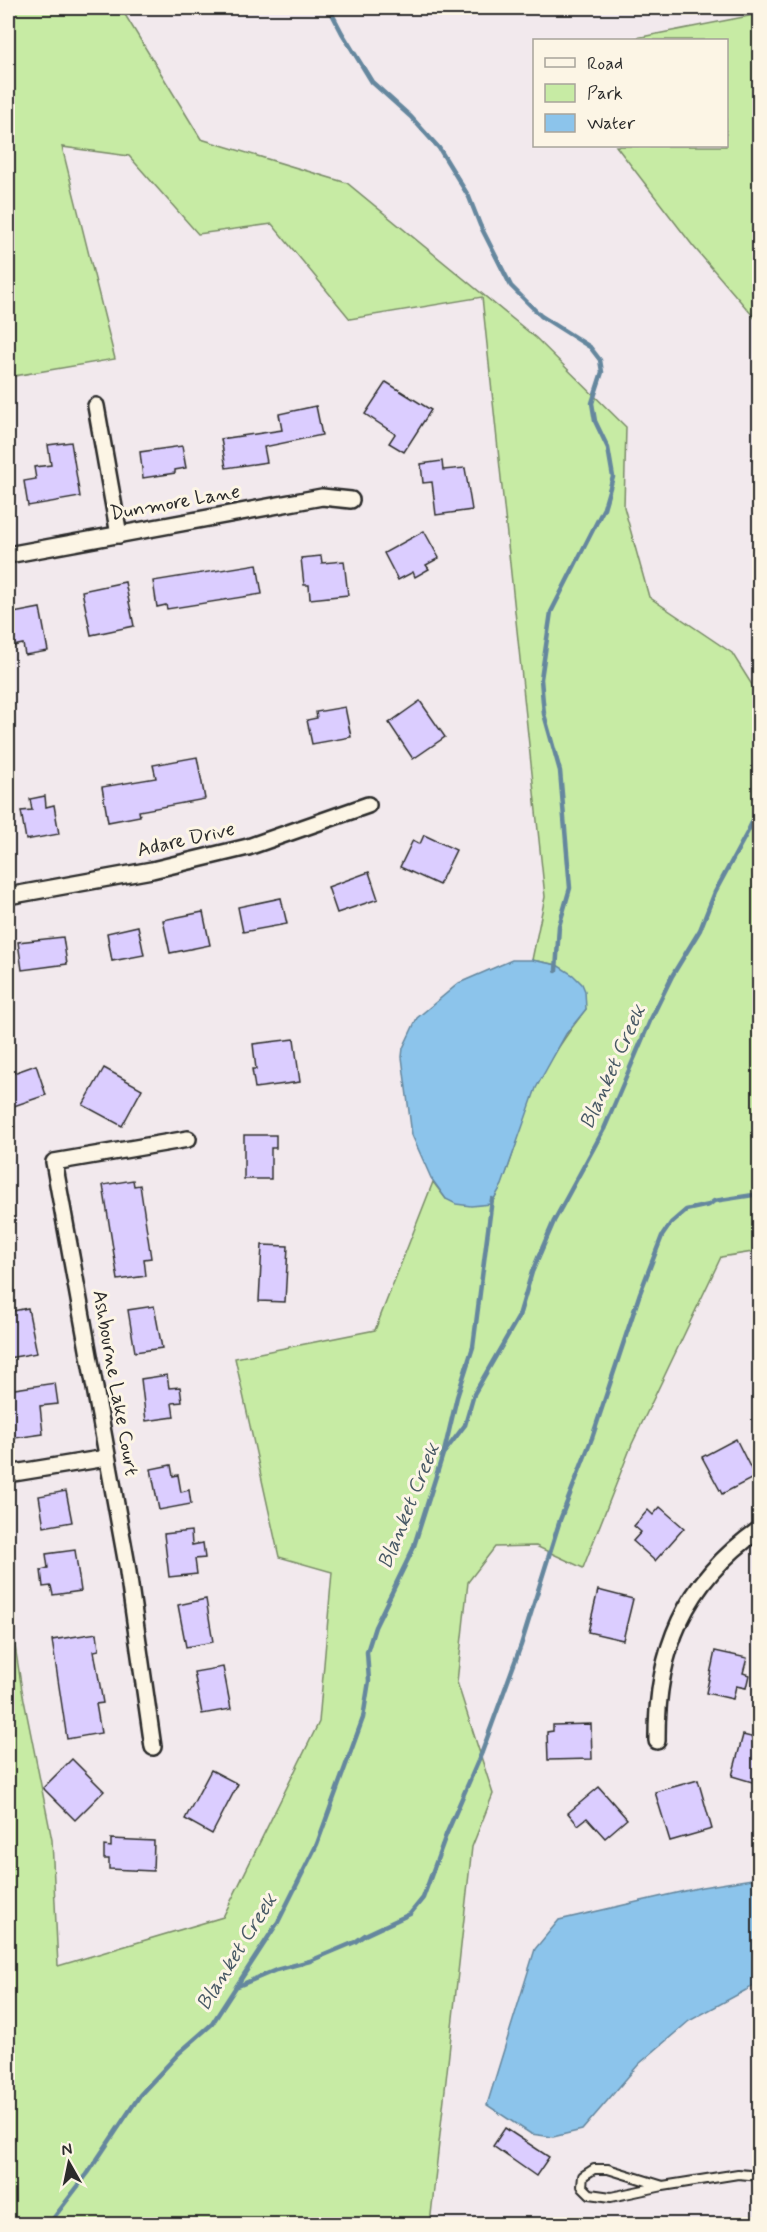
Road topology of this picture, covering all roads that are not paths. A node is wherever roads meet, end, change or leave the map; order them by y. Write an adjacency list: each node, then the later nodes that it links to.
1 (96, 406): 3 (street)
2 (351, 500): 3 (street, Dunmore Lane)
3 (119, 535): 4 (street, Dunmore Lane)
4 (8, 555)
5 (368, 805): 6 (street, Adare Drive)
6 (8, 896)
7 (188, 1139): 8 (street, Ashbourne Lake Court)
8 (106, 1458): 9 (street); 12 (street, Ashbourne Lake Court)
9 (8, 1474)
10 (759, 1529): 11 (street)
11 (657, 1742)
12 (153, 1747)
13 (759, 2176): 14 (lane)
14 (663, 2186): 14 (lane)

